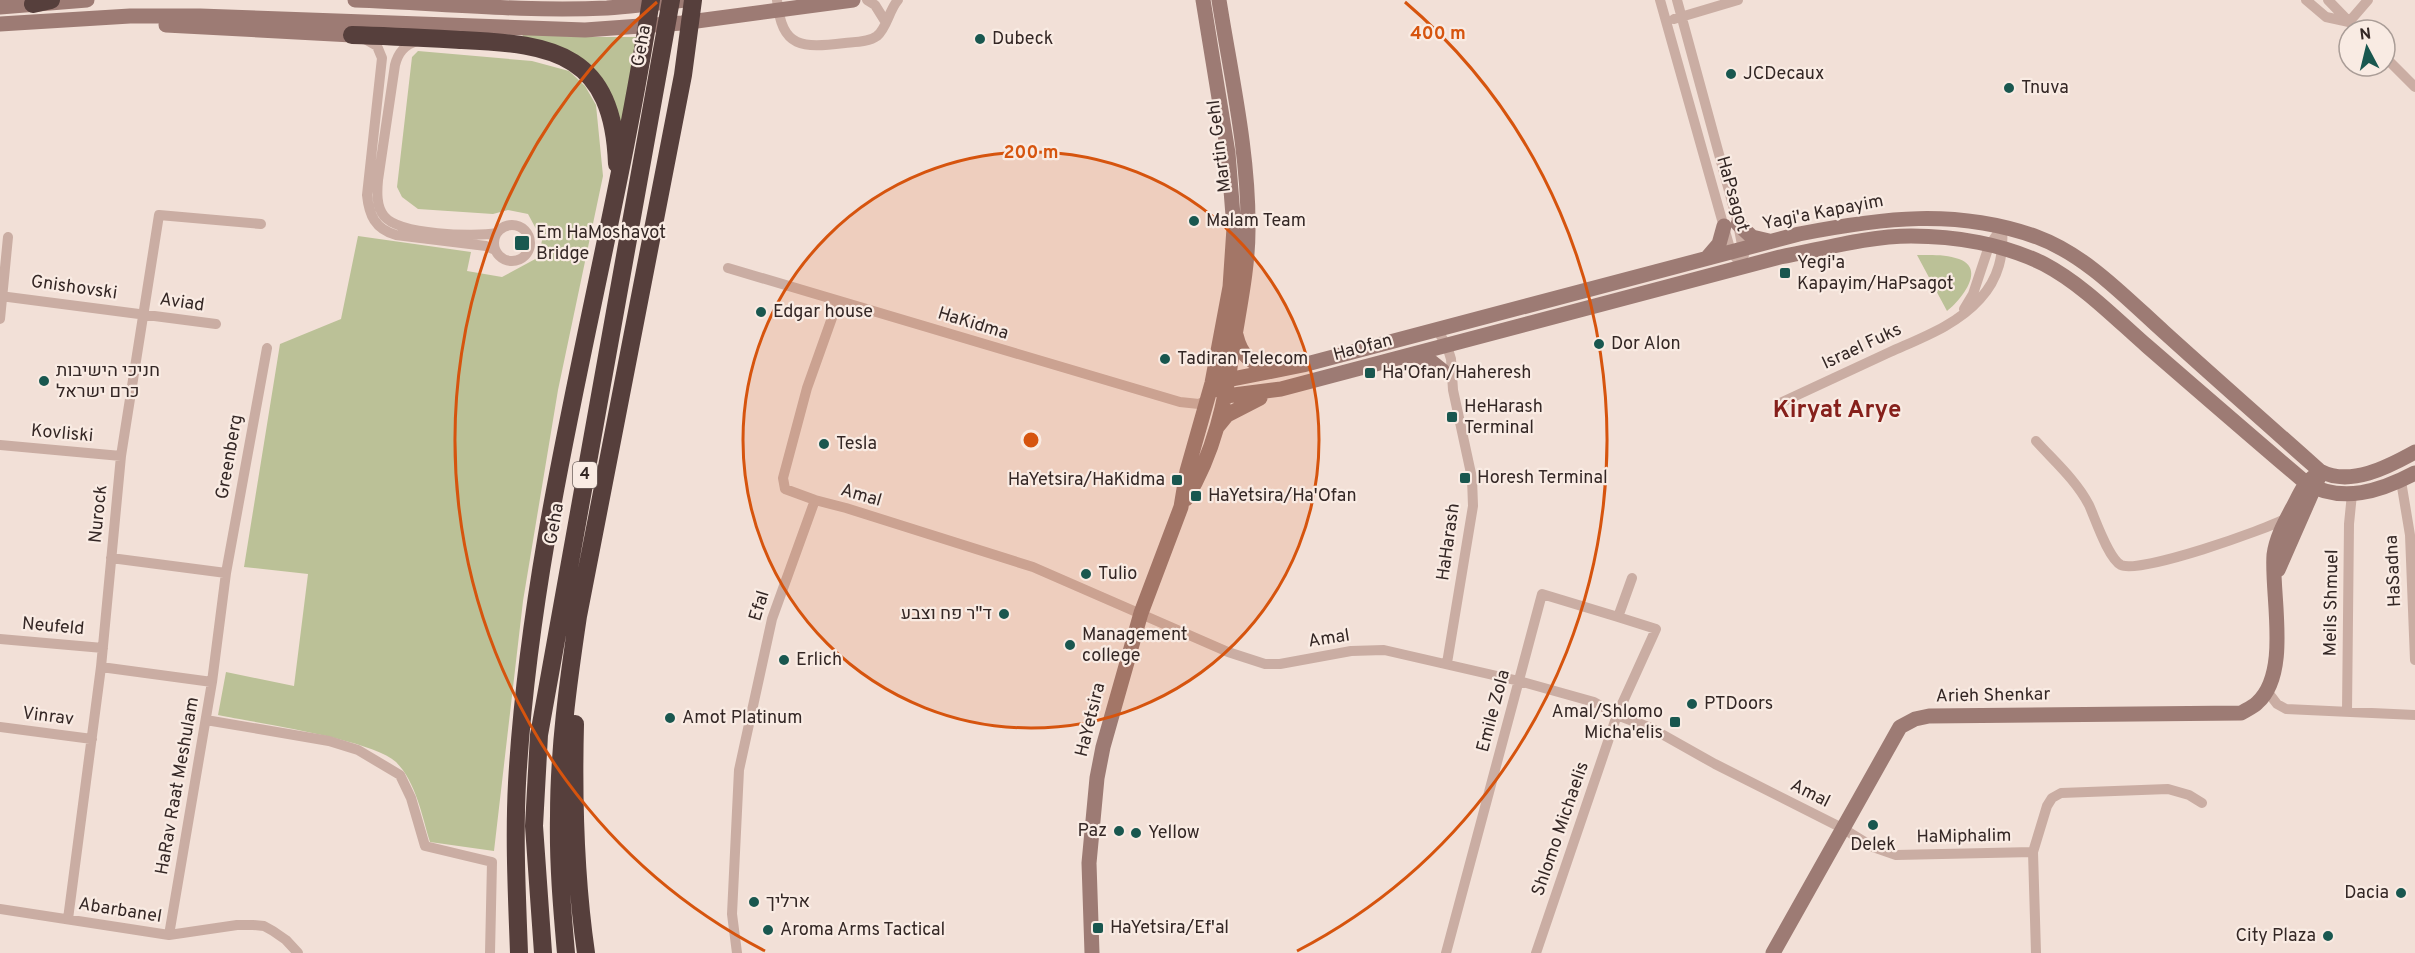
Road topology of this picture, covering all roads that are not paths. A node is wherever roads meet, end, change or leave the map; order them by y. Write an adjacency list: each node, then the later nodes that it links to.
1 (51, 0): 21 (highway)
2 (87, 0): 21 (street)
3 (355, 0): 6 (street)
4 (651, 0): 36 (highway)
5 (670, 0): 118 (highway, Geha / 4)
6 (685, 0)
7 (693, 0): 34 (highway, 4)
8 (703, 0): 34 (highway)
9 (777, 0): 27 (street)
10 (853, 0): 24 (street)
11 (867, 0): 27 (street)
12 (898, 0): 27 (street)
13 (1203, 0): 64 (street, Martin Gehl)
14 (1219, 0): 57 (street, Martin Gehl)
15 (1660, 0): 28 (street, HaPsagot)
16 (1677, 0): 23 (street, HaPsagot)
17 (1738, 0): 23 (street)
18 (2306, 0): 29 (street)
19 (2328, 0): 25 (street)
20 (2368, 0): 26 (street)
21 (33, 4): 22 (street)
22 (0, 6)
23 (1681, 17): 28 (street); 38 (street, HaPsagot)
24 (101, 18): 30 (street); 31 (street)
25 (2345, 18)
26 (2358, 18)
27 (885, 21)
28 (1665, 21): 38 (street, HaPsagot)
29 (2337, 21)
30 (0, 24)
31 (352, 35): 32 (highway); 44 (street)
32 (431, 38): 36 (highway); 40 (street)
33 (2397, 69): 35 (street)
34 (683, 75): 90 (highway, 4)
35 (2415, 87)
36 (618, 184): 117 (highway)
37 (261, 224): 52 (street, Nurock)
38 (1731, 225): 42 (street); 46 (street, HaPsagot); 47 (street)
39 (2002, 227): 42 (street, Yagi'a Kapayim); 43 (street, Israel Fuks); 45 (street, Israel Fuks); 76 (street, Yagi'a Kapayim)
40 (497, 233): 44 (street); 44 (street)
41 (8, 237): 50 (street)
42 (1772, 242): 46 (street, Yagi'a Kapayim)
43 (1989, 246): 45 (street, Yagi'a Kapayim); 48 (street, Yagi'a Kapayim); 53 (street, Israel Fuks)
44 (495, 249)
45 (2004, 249): 53 (street, Israel Fuks); 75 (street, Yagi'a Kapayim)
46 (1738, 250): 47 (street, Yagi'a Kapayim); 48 (street, HaPsagot)
47 (1707, 258): 56 (street, Yagi'a Kapayim)
48 (1744, 267): 58 (street, Yagi'a Kapayim)
49 (728, 268): 51 (street, HaKidma)
50 (1, 296): 52 (street, Gnishovski); 54 (street)
51 (838, 301): 68 (street, HaKidma); 81 (street)
52 (143, 315): 55 (street, Aviad); 74 (street, Nurock)
53 (1959, 316): 69 (street, Israel Fuks)
54 (0, 319)
55 (216, 324)
56 (1436, 328): 58 (street, HaHarash); 61 (street, HaOfan)
57 (1236, 332): 61 (street); 63 (street, Martin Gehl)
58 (1441, 347): 60 (street, HaOfan); 62 (street, HaHarash); 66 (street, HaHarash)
59 (267, 348): 87 (street, Greenberg)
60 (1409, 356): 62 (street); 65 (street, HaOfan)
61 (1303, 365): 63 (street, HaOfan)
62 (1443, 371): 66 (street, HaHarash)
63 (1229, 379): 64 (street, HaOfan); 67 (street, Martin Gehl)
64 (1212, 383): 67 (street); 68 (street, HaYetsira)
65 (1281, 389): 67 (street, HaOfan); 70 (street)
66 (1453, 390): 96 (street, HaHarash)
67 (1226, 396): 70 (street, HaYetsira)
68 (1208, 399): 82 (street, HaYetsira)
69 (1778, 404)
70 (1216, 428): 82 (street, HaYetsira)
71 (2036, 441): 84 (street)
72 (0, 445): 74 (street, Kovliski)
73 (2415, 452): 76 (street)
74 (121, 456): 86 (street, Nurock)
75 (2283, 464): 79 (street, Yagi'a Kapayim); 83 (street)
76 (2320, 471): 79 (street)
77 (2415, 473): 78 (street)
78 (2401, 481): 80 (street); 95 (street, HaSadna)
79 (2310, 486): 80 (street); 83 (street)
80 (2344, 495): 83 (street); 101 (street, Meils Shmuel)
81 (814, 500): 91 (street, Amal); 121 (street, Efal)
82 (1181, 507): 91 (street, HaYetsira)
83 (2294, 514): 84 (street); 85 (street); 88 (street)
84 (2264, 528): 85 (street)
85 (2274, 553): 88 (street)
86 (111, 558): 87 (street); 94 (street, Nurock)
87 (226, 573): 99 (street, Greenberg)
88 (2275, 575): 100 (street)
89 (1632, 578): 92 (street)
90 (580, 604): 119 (highway, 4); 120 (highway)
91 (1141, 613): 96 (street, Amal); 114 (street, HaYetsira)
92 (1618, 617): 98 (street, Emile Zola); 102 (street, Shlomo Michaelis)
93 (0, 639): 94 (street, Neufeld)
94 (103, 648): 97 (street, Nurock)
95 (2415, 660)
96 (1447, 663): 98 (street, Amal)
97 (101, 667): 99 (street, HaRav Raat Meshulam); 106 (street, Nurock)
98 (1519, 681): 102 (street, Amal); 122 (street, Emile Zola)
99 (212, 682): 104 (street, HaRav Raat Meshulam)
100 (2267, 691): 101 (street); 108 (street, Arieh Shenkar)
101 (2347, 711): 103 (street)
102 (1617, 715): 108 (street, Amal); 123 (street, Shlomo Michaelis)
103 (2415, 715)
104 (206, 720): 113 (street, HaRav Raat Meshulam); 116 (street)
105 (0, 727): 106 (street, Vinrav)
106 (92, 739): 112 (street, Nurock)
107 (2202, 803): 109 (street)
108 (1842, 828): 110 (street, Amal); 124 (street, Arieh Shenkar)
109 (2033, 852): 110 (street, HaMiphalim); 125 (street)
110 (1896, 855)
111 (0, 909): 112 (street, Abarbanel)
112 (68, 919): 113 (street, Abarbanel)
113 (169, 935): 115 (street, Abarbanel)
114 (1092, 952)
115 (298, 953)
116 (490, 953)
117 (519, 953)
118 (543, 953)
119 (566, 953)
120 (586, 953)
121 (737, 953)
122 (1446, 953)
123 (1536, 953)
124 (1773, 953)
125 (2036, 953)

